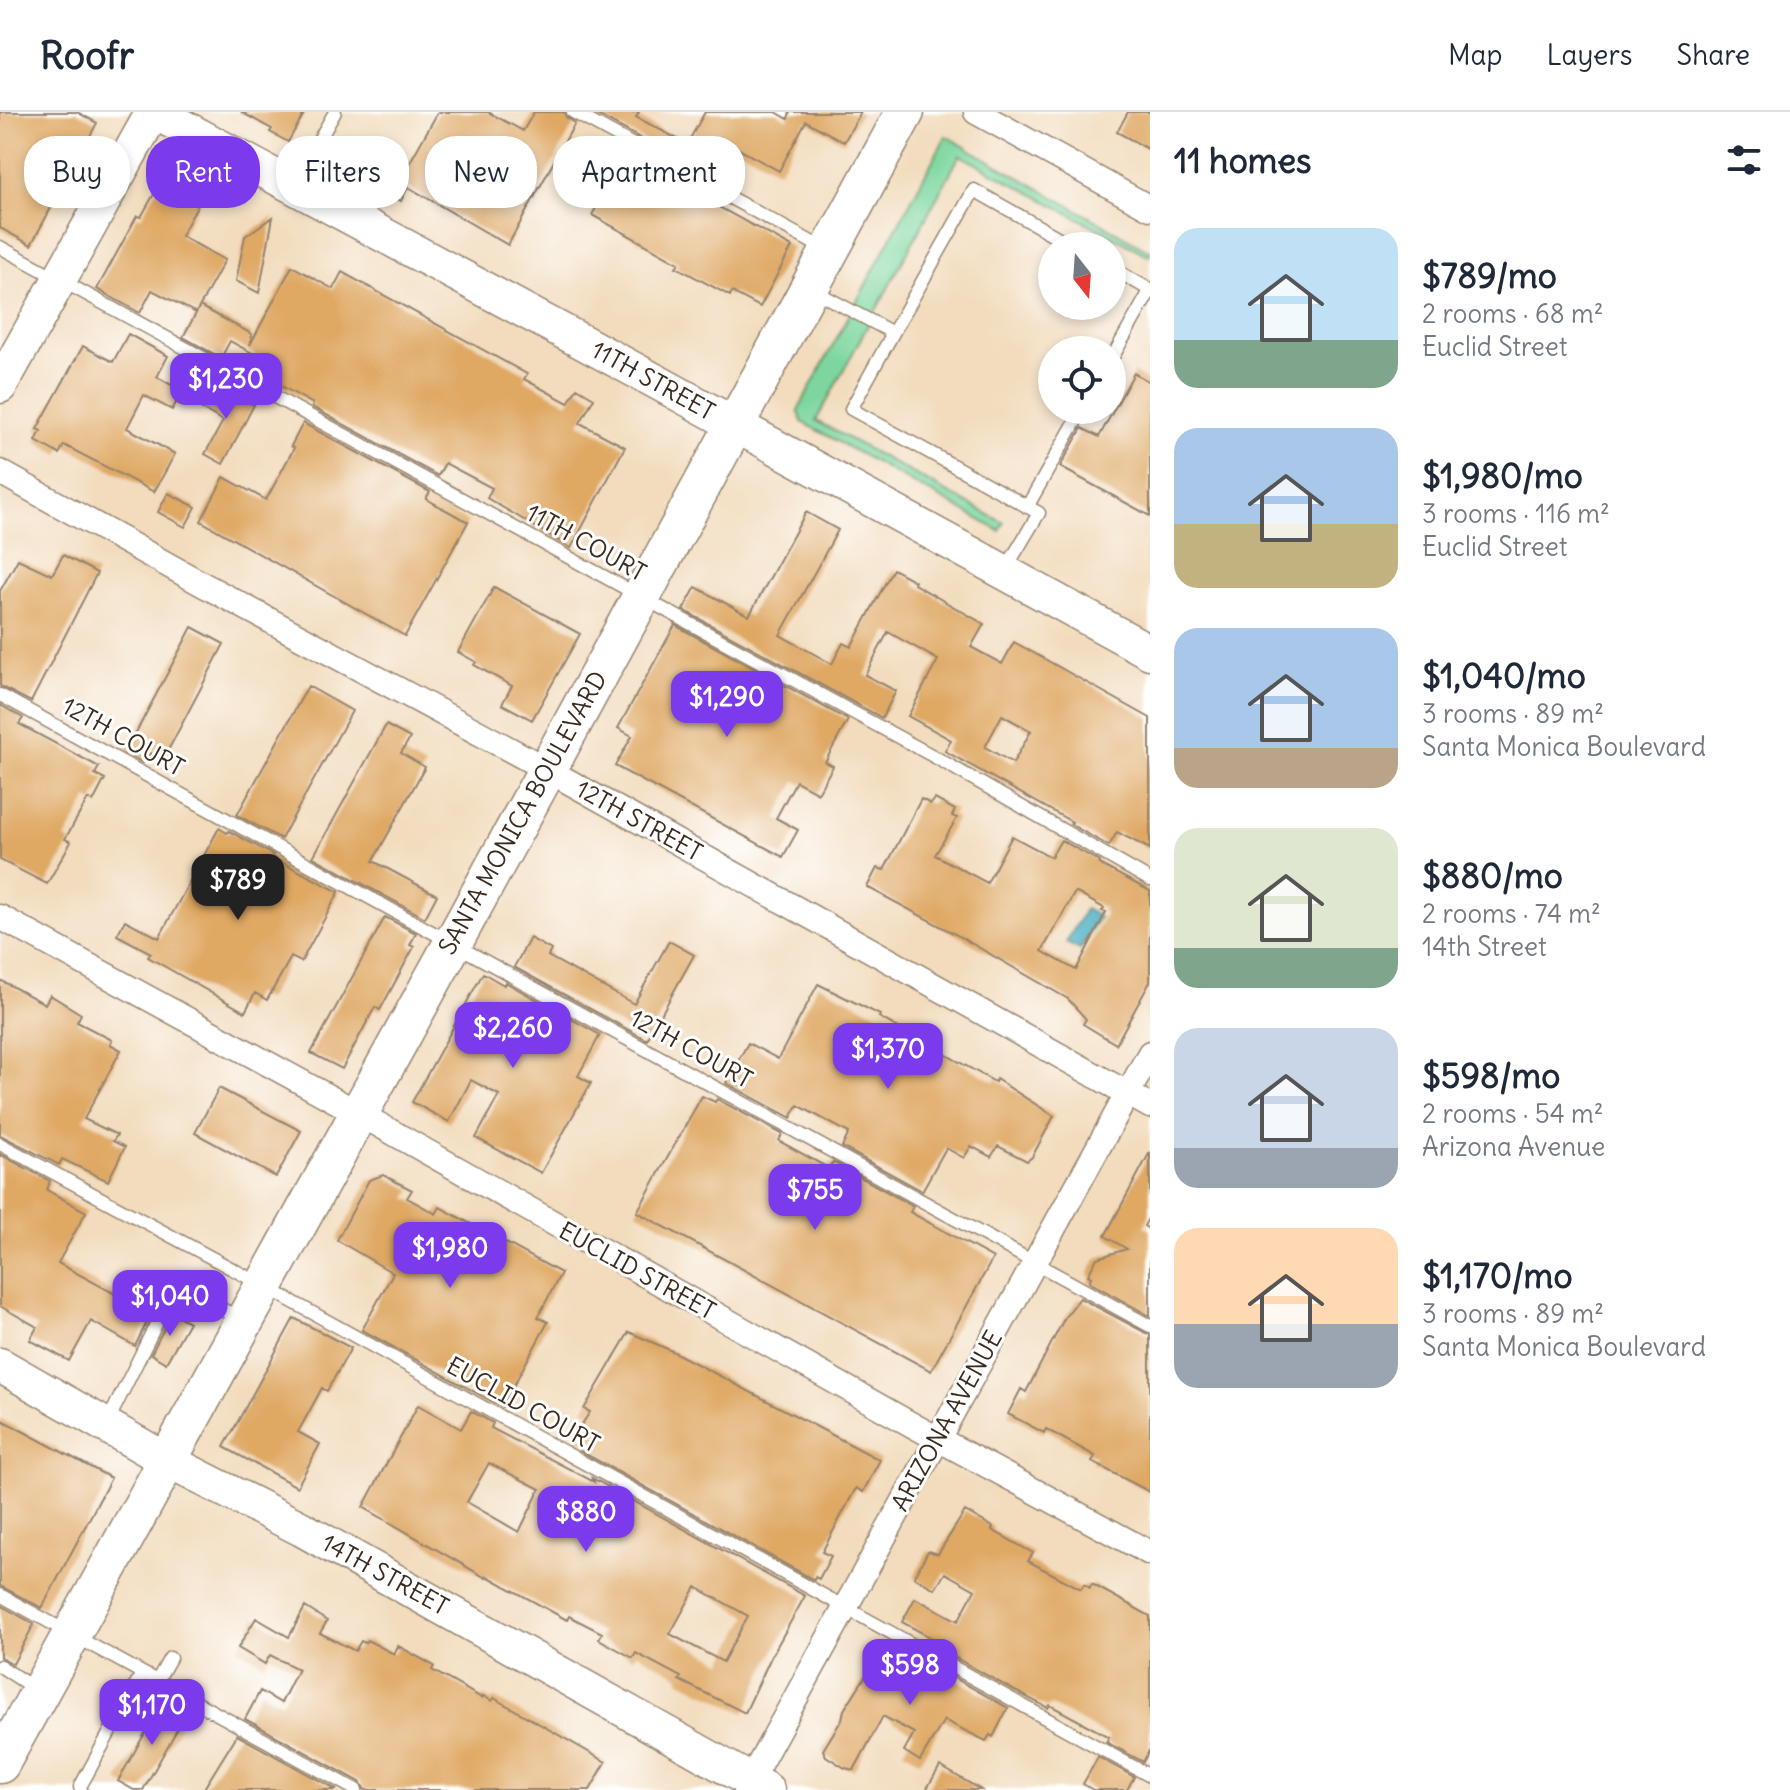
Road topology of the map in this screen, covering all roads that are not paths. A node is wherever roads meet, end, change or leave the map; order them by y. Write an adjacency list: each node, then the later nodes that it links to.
1 (154, 112): 7 (street, 11TH STREET); 14 (street)
2 (335, 112): 6 (lane)
3 (573, 112): 12 (lane)
4 (905, 112): 12 (main road, SANTA MONICA BOULEVARD)
5 (976, 112): 9 (street)
6 (321, 136)
7 (276, 177)
8 (334, 208): 21 (street, 11TH STREET)
9 (1150, 208)
10 (1048, 232): 17 (lane)
11 (0, 247): 14 (lane, 11TH COURT)
12 (828, 251): 15 (main road, SANTA MONICA BOULEVARD)
13 (1126, 276): 16 (lane)
14 (59, 278): 19 (street); 25 (lane, 11TH COURT)
15 (809, 288): 17 (lane); 21 (main road, SANTA MONICA BOULEVARD)
16 (1150, 290): 18 (lane)
17 (893, 333): 23 (lane)
18 (1124, 336)
19 (0, 386)
20 (1074, 424): 23 (lane)
21 (735, 426): 24 (street, 11TH STREET); 25 (main road, SANTA MONICA BOULEVARD)
22 (0, 472): 28 (street, 12TH STREET)
23 (1027, 507): 24 (lane)
24 (1003, 573): 26 (street, 11TH STREET)
25 (641, 598): 28 (main road, SANTA MONICA BOULEVARD); 29 (lane, 11TH COURT)
26 (1150, 652)
27 (0, 695): 31 (lane, 12TH COURT)
28 (546, 769): 31 (main road, SANTA MONICA BOULEVARD); 33 (street, 12TH STREET)
29 (1150, 880)
30 (0, 917): 35 (street, EUCLID STREET)
31 (453, 943): 35 (main road, SANTA MONICA BOULEVARD); 37 (lane, 12TH COURT)
32 (1150, 1053): 33 (street, ARIZONA AVENUE)
33 (1128, 1094): 34 (street, 12TH STREET); 37 (street, ARIZONA AVENUE)
34 (1150, 1106)
35 (358, 1113): 38 (main road, SANTA MONICA BOULEVARD); 43 (street, EUCLID STREET)
36 (0, 1144): 38 (lane, EUCLID COURT)
37 (1034, 1262): 40 (lane, 12TH COURT); 43 (street, ARIZONA AVENUE)
38 (264, 1286): 39 (main road, SANTA MONICA BOULEVARD); 47 (lane, EUCLID COURT)
39 (245, 1320): 42 (lane); 44 (main road, SANTA MONICA BOULEVARD)
40 (1150, 1326)
41 (0, 1365): 42 (street, 14TH STREET)
42 (105, 1426): 44 (street, 14TH STREET)
43 (937, 1439): 45 (street, EUCLID STREET); 47 (street, ARIZONA AVENUE)
44 (168, 1461): 48 (main road, SANTA MONICA BOULEVARD); 56 (street, 14TH STREET)
45 (1150, 1553)
46 (0, 1595): 48 (lane)
47 (844, 1608): 55 (lane, EUCLID COURT); 56 (street, ARIZONA AVENUE)
48 (73, 1635): 51 (lane); 53 (main road, SANTA MONICA BOULEVARD)
49 (170, 1658): 52 (lane)
50 (0, 1666): 53 (lane)
51 (142, 1673): 52 (lane); 57 (lane)
52 (157, 1681): 58 (lane)
53 (40, 1692): 54 (main road, SANTA MONICA BOULEVARD)
54 (0, 1764)
55 (1150, 1776)
56 (754, 1787)
57 (81, 1790)
58 (356, 1790)

